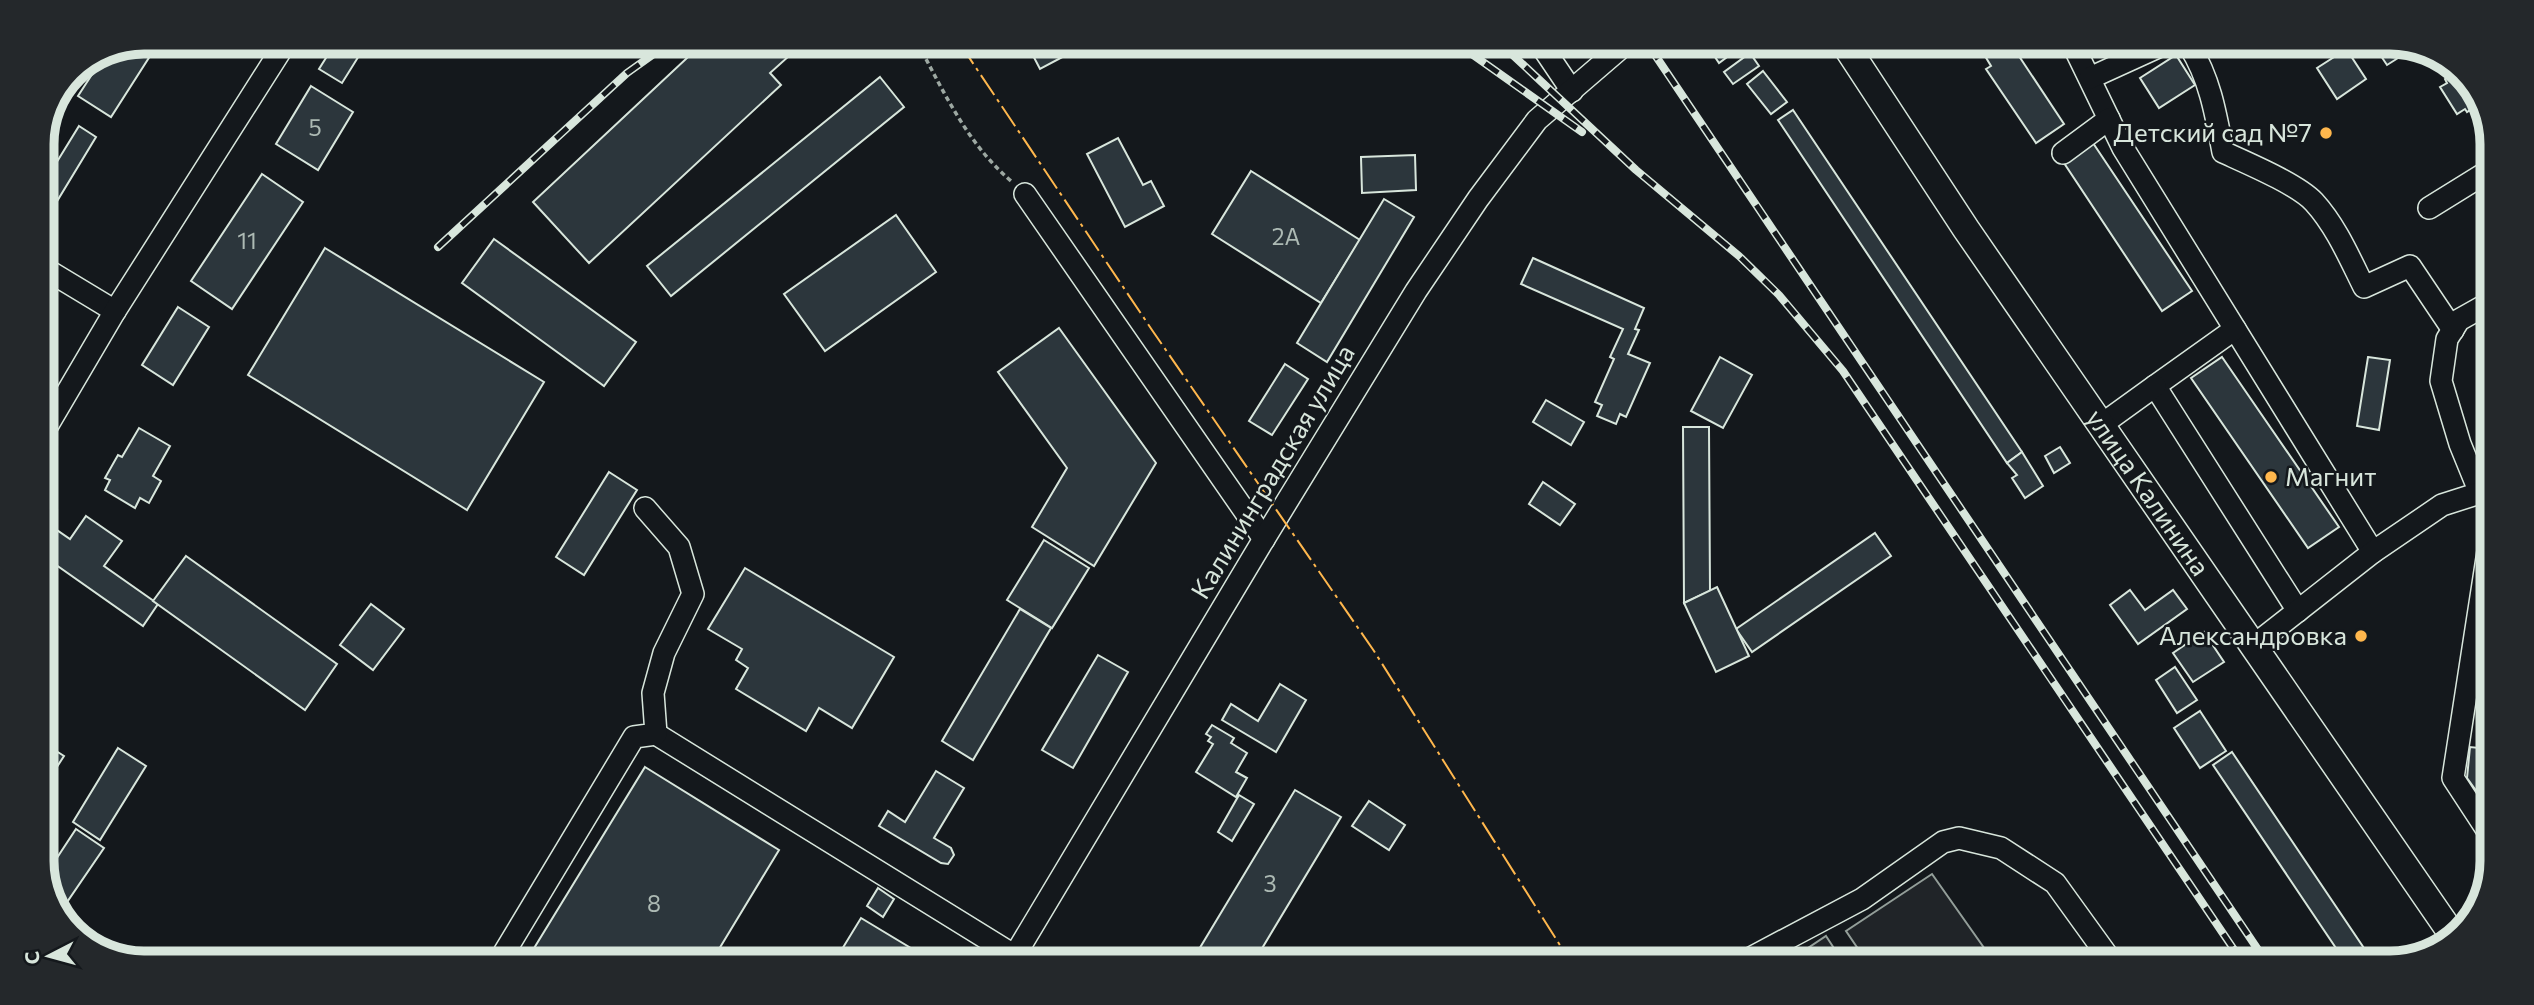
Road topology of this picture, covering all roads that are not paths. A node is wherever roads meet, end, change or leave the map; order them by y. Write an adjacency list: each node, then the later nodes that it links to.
1 (278, 54): 17 (street)
2 (1547, 54): 9 (street)
3 (1614, 54): 9 (street, Калининградская улица)
4 (1851, 54): 22 (main road, улица Калинина)
5 (2078, 54): 8 (street)
6 (2143, 54): 8 (street)
7 (2195, 54): 19 (street)
8 (2090, 78): 10 (street)
9 (1572, 91): 26 (street, Калининградская улица)
10 (2109, 119): 11 (street); 18 (street)
11 (2063, 153)
12 (2480, 176): 14 (street)
13 (1025, 194): 26 (street)
14 (2429, 208)
15 (54, 274): 17 (street)
16 (2480, 308): 19 (street)
17 (115, 310): 21 (street)
18 (2235, 329): 20 (street); 27 (street)
19 (2453, 330): 23 (street)
20 (2155, 386): 22 (street); 29 (street)
21 (54, 414)
22 (2101, 425): 30 (main road, улица Калинина)
23 (2480, 482)
24 (2480, 493): 27 (street)
25 (645, 509): 31 (street)
26 (1264, 538): 36 (street, Калининградская улица)
27 (2374, 552): 29 (street)
28 (2480, 603): 32 (street)
29 (2298, 611): 30 (street)
30 (2253, 646): 33 (main road, улица Калинина)
31 (656, 734): 34 (street); 35 (street)
32 (2480, 820)
33 (2449, 929)
34 (505, 951)
35 (1002, 951)
36 (1017, 951)
37 (1786, 951): 38 (street)
38 (2104, 951)

